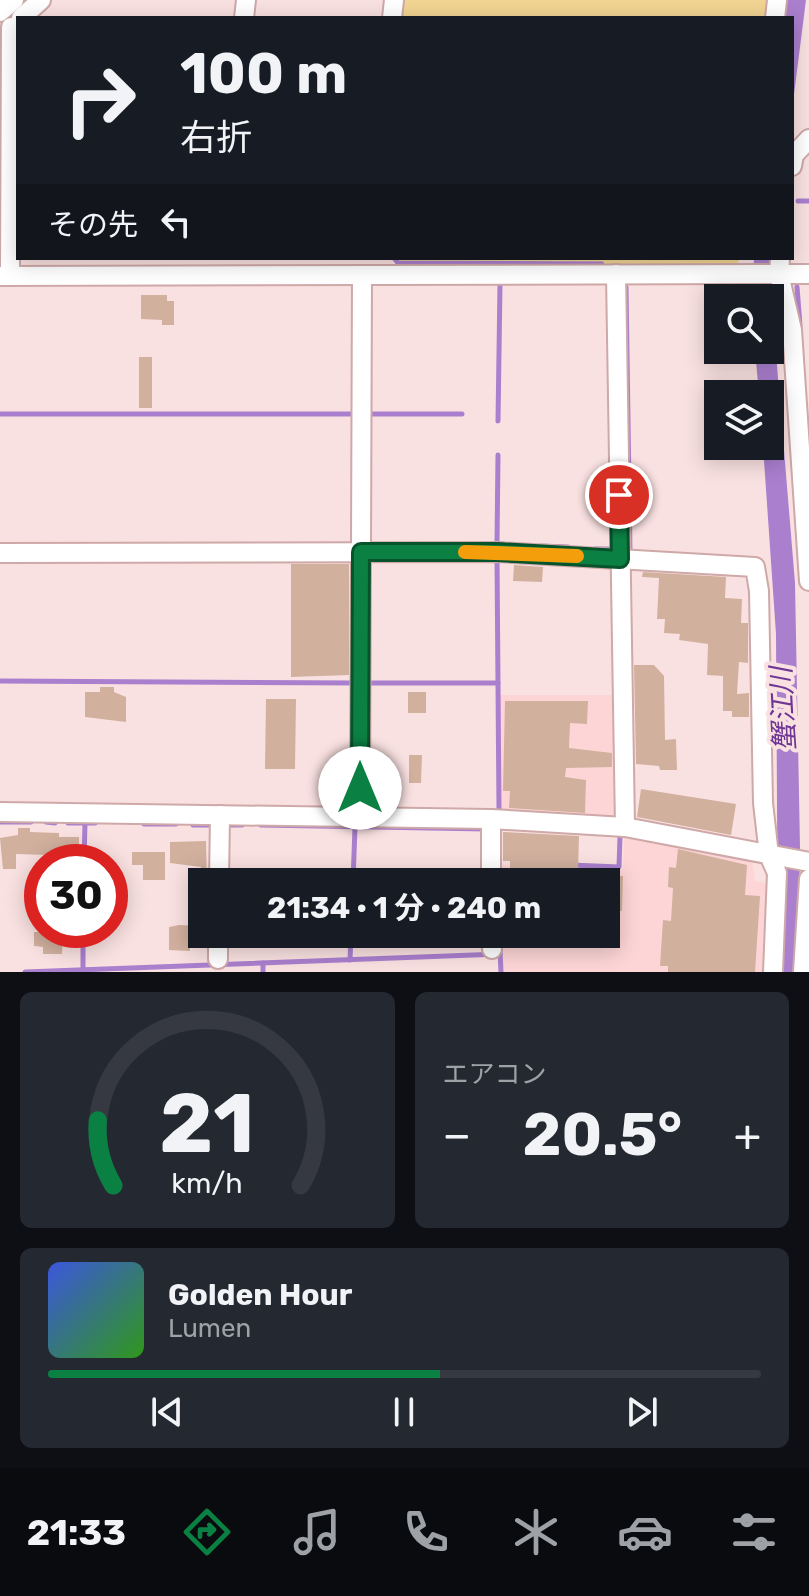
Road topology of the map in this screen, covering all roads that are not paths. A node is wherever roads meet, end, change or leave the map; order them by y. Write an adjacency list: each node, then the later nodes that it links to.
1 (14, 0): 4 (street)
2 (41, 0): 3 (street)
3 (18, 16)
4 (10, 22): 5 (street)
5 (14, 111): 7 (street)
6 (809, 139): 8 (street)
7 (5, 151): 14 (street)
8 (798, 160)
9 (390, 266): 12 (street); 15 (street)
10 (745, 266): 11 (street); 12 (street)
11 (779, 266): 13 (street); 16 (street)
12 (616, 274): 19 (street)
13 (809, 274)
14 (5, 276): 15 (street)
15 (362, 277): 17 (street)
16 (808, 516): 20 (street)
17 (361, 552): 18 (street); 19 (street); 23 (street)
18 (0, 553)
19 (620, 559): 25 (street); 26 (street)
20 (809, 581)
21 (0, 812): 22 (street)
22 (220, 815): 23 (street); 28 (street)
23 (360, 817): 24 (street)
24 (491, 819): 25 (street); 29 (street)
25 (625, 827): 26 (street)
26 (773, 856): 27 (street); 32 (street)
27 (807, 867): 33 (street)
28 (219, 868)
29 (491, 868)
30 (218, 948): 31 (street)
31 (218, 959)
32 (773, 972)
33 (803, 972)

